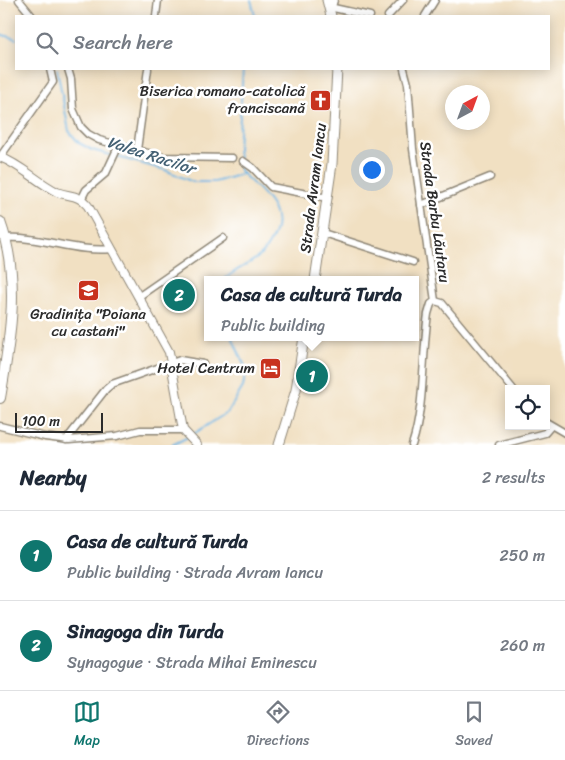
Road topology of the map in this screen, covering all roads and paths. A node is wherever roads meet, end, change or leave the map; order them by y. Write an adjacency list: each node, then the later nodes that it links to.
1 (19, 0): 6 (street)
2 (158, 0): 7 (street)
3 (403, 0): 9 (street)
4 (436, 0): 10 (street)
5 (331, 6): 8 (street)
6 (31, 15)
7 (156, 15)
8 (366, 15)
9 (389, 15)
10 (426, 15)
11 (50, 70): 18 (street)
12 (68, 70): 16 (street)
13 (148, 70): 17 (street)
14 (337, 70): 23 (main road, Strada Avram Iancu)
15 (404, 70): 24 (street, Strada Barbu Lăutaru)
16 (119, 145): 17 (street); 22 (street)
17 (136, 150): 19 (street)
18 (0, 157): 22 (street)
19 (232, 158)
20 (243, 161): 23 (street)
21 (490, 177): 24 (street)
22 (82, 198): 29 (street)
23 (328, 198): 26 (main road, Strada Avram Iancu)
24 (421, 205): 33 (street, Strada Barbu Lăutaru)
25 (0, 222): 27 (main road)
26 (323, 233): 30 (street); 31 (main road, Strada Avram Iancu)
27 (3, 238): 29 (street); 37 (main road)
28 (223, 238): 32 (street)
29 (112, 249): 32 (street)
30 (413, 262)
31 (316, 276)
32 (138, 297): 35 (street)
33 (435, 301): 38 (street); 51 (street, Strada Barbu Lăutaru)
34 (303, 341): 49 (main road)
35 (172, 362): 36 (street); 42 (street); 44 (street)
36 (203, 364)
37 (2, 371): 39 (main road)
38 (510, 385)
39 (0, 398)
40 (550, 425): 45 (street)
41 (0, 426): 47 (street)
42 (76, 427): 46 (street); 47 (street)
43 (546, 430): 50 (street)
44 (184, 431): 46 (street); 48 (street)
45 (565, 433)
46 (83, 439): 47 (street)
47 (66, 440)
48 (195, 443)
49 (279, 443)
50 (514, 443): 52 (street)
51 (412, 445)
52 (499, 445)

